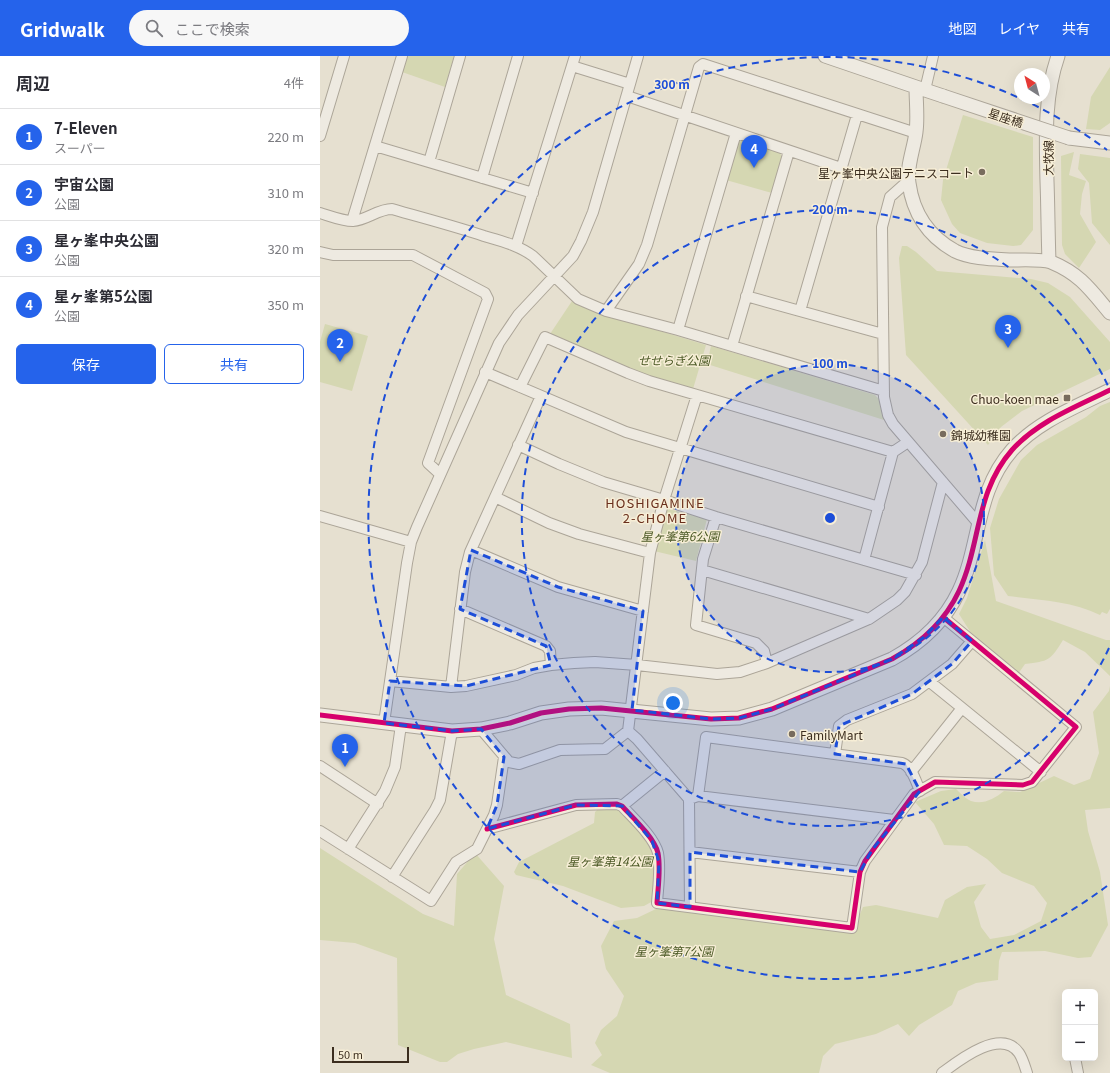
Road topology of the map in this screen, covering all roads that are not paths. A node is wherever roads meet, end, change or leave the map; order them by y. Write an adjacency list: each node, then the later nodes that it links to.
1 (344, 56): 17 (street)
2 (402, 56): 19 (street)
3 (460, 56): 21 (street)
4 (518, 56): 23 (street)
5 (638, 56): 10 (street)
6 (825, 56): 11 (street, 星座橋)
7 (933, 56): 11 (street)
8 (1058, 56): 30 (street, 大牧線)
9 (574, 61): 10 (street); 25 (street)
10 (630, 84): 12 (street)
11 (920, 88): 16 (street); 18 (street, 星座橋, bridge)
12 (627, 96): 14 (street); 31 (street)
13 (856, 114): 14 (street); 16 (street); 22 (street)
14 (685, 116): 15 (street); 33 (street)
15 (736, 133): 20 (street); 36 (street)
16 (916, 133): 24 (street)
17 (320, 136)
18 (1110, 143)
19 (375, 146): 21 (street); 27 (street)
20 (789, 151): 22 (street); 32 (street)
21 (429, 162): 23 (street)
22 (840, 168): 34 (street)
23 (482, 178): 25 (street)
24 (908, 181): 30 (street); 37 (street)
25 (533, 193): 28 (street)
26 (320, 213): 27 (street)
27 (352, 221): 28 (street)
28 (516, 246): 31 (street)
29 (320, 252): 49 (street)
30 (1049, 261): 35 (street)
31 (554, 277): 33 (street); 39 (street)
32 (746, 296): 34 (street); 38 (street)
33 (606, 311): 36 (street)
34 (800, 311): 37 (street)
35 (1110, 312)
36 (678, 330): 38 (street)
37 (883, 334): 42 (street)
38 (732, 346): 42 (street)
39 (485, 372): 40 (street); 49 (street)
40 (520, 387): 43 (street); 44 (street)
41 (1110, 390): 56 (street)
42 (884, 391): 45 (street)
43 (697, 395): 47 (street); 48 (street)
44 (541, 396): 46 (street); 47 (street)
45 (908, 442): 48 (street); 50 (street)
46 (518, 445): 51 (street); 52 (street)
47 (681, 448): 52 (street); 53 (street)
48 (893, 452): 53 (street)
49 (440, 474): 57 (street)
50 (943, 482): 56 (street); 62 (street)
51 (495, 497): 58 (street); 59 (street)
52 (664, 500): 55 (street); 59 (street)
53 (879, 506): 60 (street)
54 (320, 516): 57 (street)
55 (716, 517): 60 (street); 61 (street)
56 (978, 523): 65 (street)
57 (411, 542): 71 (street)
58 (471, 550): 63 (street); 64 (street)
59 (650, 553): 64 (street)
60 (864, 560): 62 (street)
61 (702, 570): 66 (street); 68 (street)
62 (916, 575): 66 (street)
63 (460, 610): 69 (street); 73 (street)
64 (643, 611): 70 (street)
65 (943, 617): 67 (street); 75 (street)
66 (869, 619): 68 (street)
67 (972, 641): 72 (street); 87 (street)
68 (768, 664): 70 (street)
69 (551, 665): 70 (street); 73 (street)
70 (637, 665): 75 (street)
71 (390, 681): 73 (street); 77 (street)
72 (930, 682): 74 (street); 82 (street)
73 (451, 687)
74 (962, 708): 86 (street); 87 (street)
75 (632, 710): 79 (street); 81 (street)
76 (320, 715): 77 (street)
77 (384, 723): 78 (street)
78 (401, 725): 80 (street); 90 (street)
79 (481, 729): 80 (street); 83 (street)
80 (452, 731): 98 (street)
81 (628, 731): 83 (street); 85 (street)
82 (835, 754): 86 (street); 89 (street)
83 (504, 757): 93 (street)
84 (320, 766): 90 (street)
85 (665, 771): 89 (street); 91 (street)
86 (911, 772): 88 (street)
87 (1040, 772): 88 (street)
88 (920, 791): 92 (street)
89 (693, 798): 92 (street); 96 (street)
90 (378, 804): 95 (street)
91 (622, 806): 93 (street); 99 (street)
92 (894, 820): 97 (street)
93 (487, 829): 98 (street)
94 (320, 831): 95 (street)
95 (348, 849): 98 (street)
96 (690, 852): 97 (street); 99 (street)
97 (860, 872): 99 (street)
98 (392, 877)
99 (690, 907)
100 (1076, 1061): 103 (street)
101 (942, 1073): 102 (street)
102 (1027, 1073)
103 (1078, 1073)

